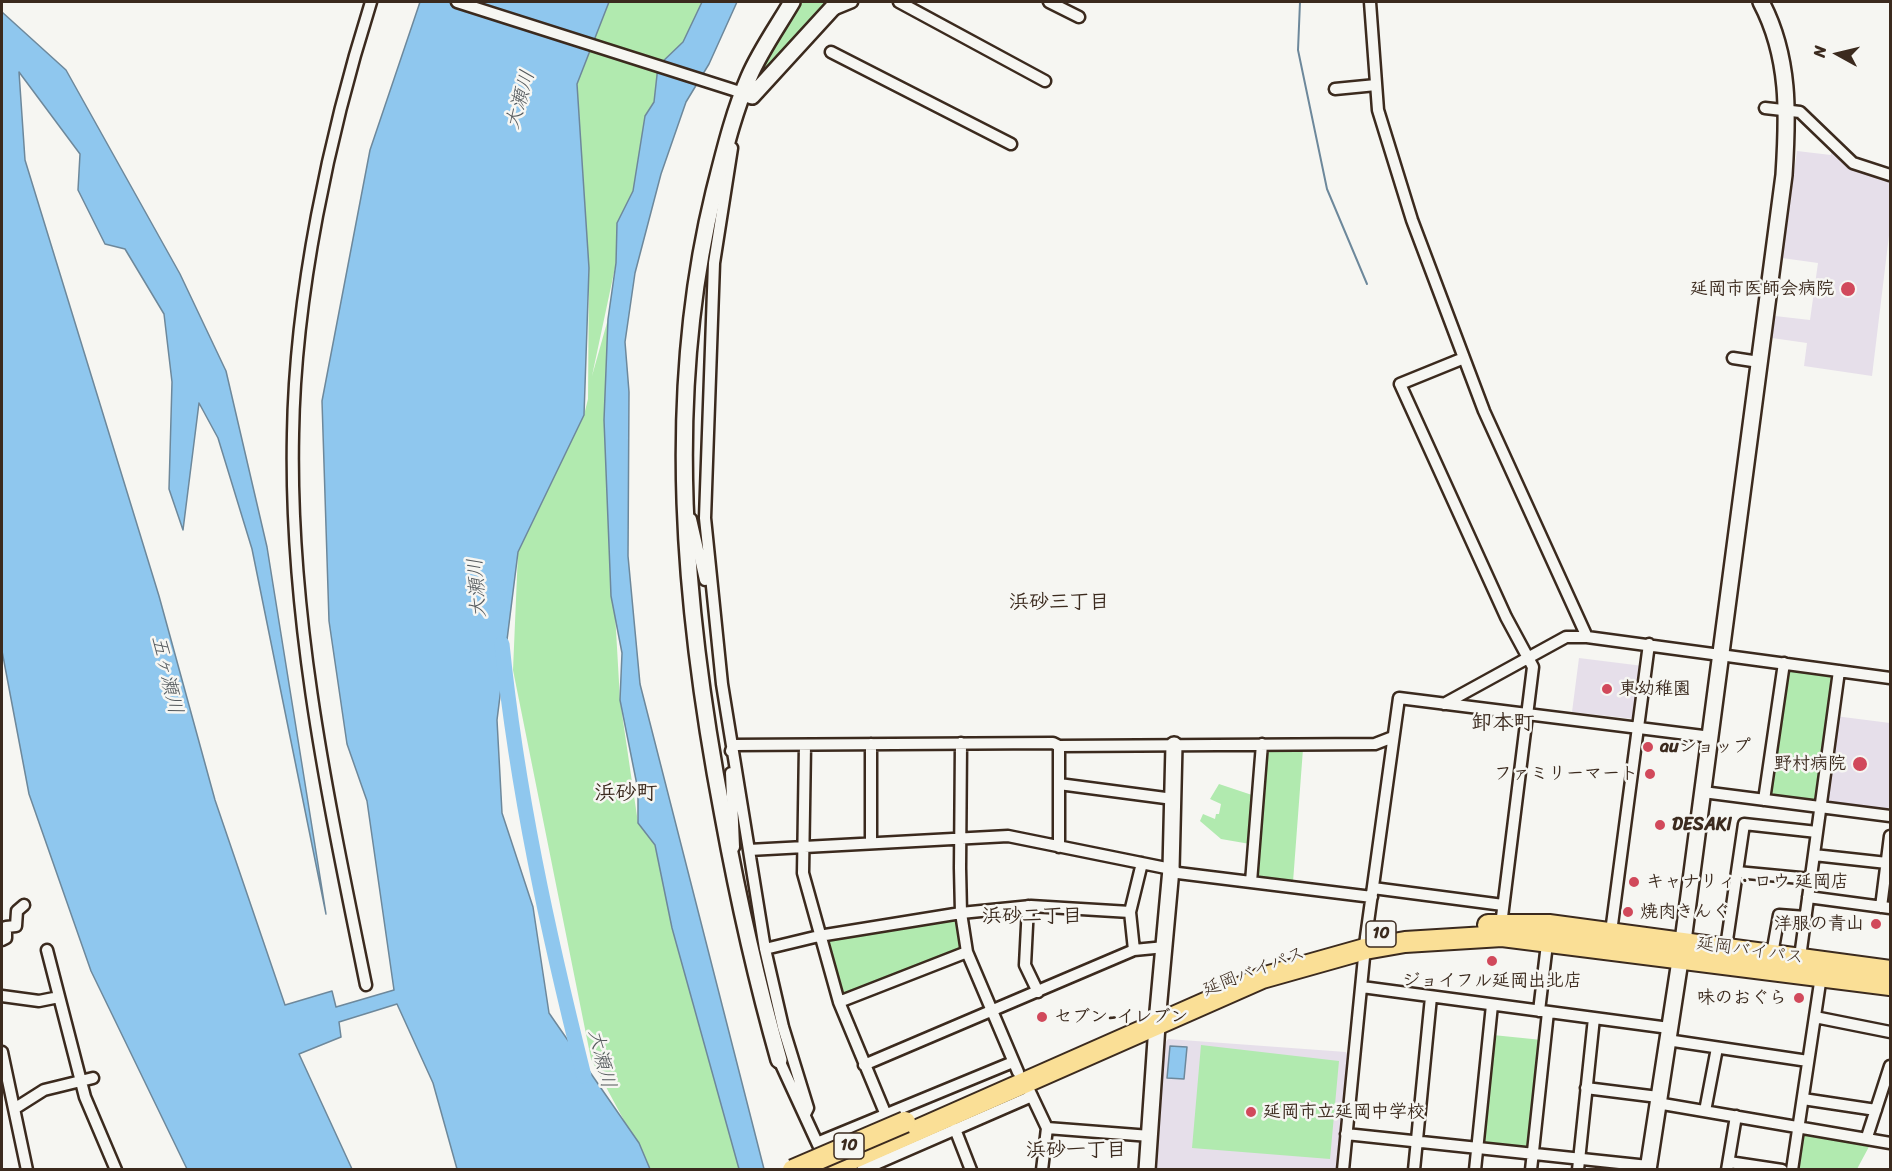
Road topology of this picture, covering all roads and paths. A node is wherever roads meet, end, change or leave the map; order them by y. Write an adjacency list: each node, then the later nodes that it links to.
1 (370, 2): 92 (street)
2 (457, 2): 15 (street)
3 (792, 2): 15 (street)
4 (852, 2): 9 (street)
5 (899, 2): 12 (street)
6 (1049, 2): 10 (street)
7 (1370, 2): 13 (street)
8 (1761, 2): 17 (street)
9 (834, 7): 15 (street)
10 (1079, 17)
11 (831, 52): 19 (street)
12 (1045, 81)
13 (1376, 85): 14 (street); 21 (street)
14 (1335, 89)
15 (739, 92): 18 (street)
16 (1765, 108): 17 (street)
17 (1788, 111): 20 (street); 23 (street)
18 (730, 128): 24 (street); 25 (street)
19 (1011, 144)
20 (1890, 175)
21 (1464, 358): 26 (street); 29 (street)
22 (1733, 358): 23 (street)
23 (1759, 362): 28 (street)
24 (685, 509): 25 (street); 58 (street)
25 (713, 600): 41 (street)
26 (1587, 637): 27 (street); 29 (street)
27 (1649, 644): 28 (street); 35 (street)
28 (1722, 654): 30 (street); 36 (street)
29 (1528, 658): 33 (street); 34 (street)
30 (1784, 663): 31 (street); 48 (street)
31 (1839, 671): 32 (street); 49 (street)
32 (1890, 678)
33 (1444, 704): 34 (street); 37 (street)
34 (1527, 714): 35 (street); 69 (street)
35 (1638, 728): 36 (street); 76 (street)
36 (1711, 737): 46 (street)
37 (1393, 738): 40 (street); 66 (street)
38 (961, 743): 39 (street); 44 (street); 53 (street)
39 (871, 744): 42 (street); 54 (street)
40 (1262, 744): 43 (street); 65 (street)
41 (733, 745): 42 (street); 57 (street); 58 (street)
42 (805, 745): 55 (street)
43 (1174, 745): 44 (street); 47 (street)
44 (1059, 747): 45 (street)
45 (1059, 784): 47 (street); 56 (street)
46 (1703, 792): 48 (street); 86 (street)
47 (1173, 799): 62 (street)
48 (1764, 800): 49 (street)
49 (1820, 807): 50 (street); 51 (street)
50 (1890, 816)
51 (1817, 832): 59 (street); 63 (street)
52 (1890, 836): 61 (street)
53 (960, 837): 54 (street); 56 (street); 73 (street)
54 (872, 842): 55 (street)
55 (804, 845): 57 (street); 77 (street)
56 (1059, 847): 60 (street)
57 (749, 850): 83 (street)
58 (730, 855): 110 (street)
59 (1814, 855): 61 (street); 64 (street)
60 (1142, 863): 62 (street); 72 (street)
61 (1887, 863): 71 (street)
62 (1171, 869): 65 (street); 81 (street)
63 (1737, 872): 64 (street); 82 (street)
64 (1811, 879): 67 (street)
65 (1251, 882): 66 (street)
66 (1372, 893): 69 (street); 79 (street)
67 (1808, 897): 71 (street); 74 (street)
68 (24, 905): 78 (street)
69 (1503, 905): 75 (street)
70 (1028, 906): 72 (street); 73 (street); 95 (street)
71 (1886, 908)
72 (1130, 912): 85 (street)
73 (961, 913): 77 (street); 87 (street)
74 (1806, 917): 88 (street); 89 (street)
75 (1501, 925): 76 (highway, 延岡バイパス / 10); 79 (highway, 延岡バイパス / 10)
76 (1611, 932): 86 (highway, 延岡バイパス / 10)
77 (819, 936): 83 (street); 99 (street)
78 (2, 940)
79 (1365, 943): 80 (highway, 延岡バイパス / 10); 94 (street); 104 (highway, 延岡バイパス / 10)
80 (1547, 944): 86 (highway, 延岡バイパス / 10); 102 (street)
81 (1165, 947): 85 (street); 104 (street)
82 (1726, 947): 86 (highway, 延岡バイパス / 10); 88 (highway, 延岡バイパス / 10)
83 (765, 949): 124 (street)
84 (47, 950): 98 (street)
85 (1134, 950): 95 (street)
86 (1682, 950): 91 (highway, 延岡バイパス / 10); 107 (street)
87 (967, 952): 99 (street); 101 (street)
88 (1772, 954): 89 (highway, 延岡バイパス / 10)
89 (1800, 957): 90 (highway, 延岡バイパス / 10)
90 (1890, 971)
91 (1821, 976): 93 (highway, 延岡バイパス / 10); 103 (street)
92 (366, 985)
93 (1890, 985)
94 (1362, 987): 97 (street); 131 (street)
95 (1038, 992): 101 (street)
96 (2, 996): 98 (street)
97 (1431, 997): 100 (street); 134 (street)
98 (59, 998): 116 (street)
99 (839, 1002): 112 (street)
100 (1492, 1005): 102 (street); 137 (street)
101 (993, 1011): 112 (street); 115 (street)
102 (1544, 1012): 105 (street); 138 (street)
103 (1815, 1017): 106 (street); 111 (street)
104 (1158, 1018): 115 (highway, 延岡バイパス / 10); 132 (street)
105 (1594, 1018): 107 (street); 117 (street)
106 (1890, 1032)
107 (1668, 1034): 108 (street); 119 (street)
108 (1717, 1048): 111 (street); 123 (street)
109 (2, 1052): 121 (street)
110 (779, 1060): 124 (street)
111 (1808, 1061): 118 (street)
112 (864, 1065): 125 (street)
113 (1890, 1066): 122 (street)
114 (93, 1078): 116 (street)
115 (1022, 1078): 125 (street); 128 (highway, 延岡バイパス / 10); 129 (street); 130 (street)
116 (80, 1082): 121 (street); 143 (street)
117 (1586, 1088): 119 (street); 139 (street)
118 (1803, 1099): 122 (street); 127 (street)
119 (1657, 1100): 123 (street); 141 (street)
120 (2, 1106): 121 (street)
121 (14, 1106): 142 (street)
122 (1876, 1110): 133 (street)
123 (1705, 1111): 126 (street)
124 (805, 1113): 135 (street)
125 (886, 1115): 135 (street)
126 (1736, 1116): 127 (street); 140 (street)
127 (1799, 1126): 133 (street); 155 (street)
128 (907, 1128): 144 (highway, 延岡バイパス / 10, bridge); 145 (highway, 延岡バイパス / 10)
129 (1047, 1128): 132 (street); 148 (street)
130 (955, 1129): 146 (street); 147 (street)
131 (1347, 1134): 134 (street); 150 (street)
132 (1150, 1136): 149 (street)
133 (1867, 1137): 136 (street)
134 (1417, 1141): 137 (street); 151 (street)
135 (819, 1142): 145 (street)
136 (1890, 1143)
137 (1478, 1148): 138 (street); 152 (street)
138 (1533, 1154): 139 (street); 153 (street)
139 (1578, 1164): 141 (street)
140 (1728, 1166): 154 (street)
141 (1648, 1168)
142 (27, 1170)
143 (116, 1170)
144 (793, 1170)
145 (826, 1170)
146 (862, 1170)
147 (971, 1170)
148 (1042, 1170)
149 (1147, 1170)
150 (1343, 1170)
151 (1414, 1170)
152 (1475, 1170)
153 (1531, 1170)
154 (1782, 1170)
155 (1792, 1170)

